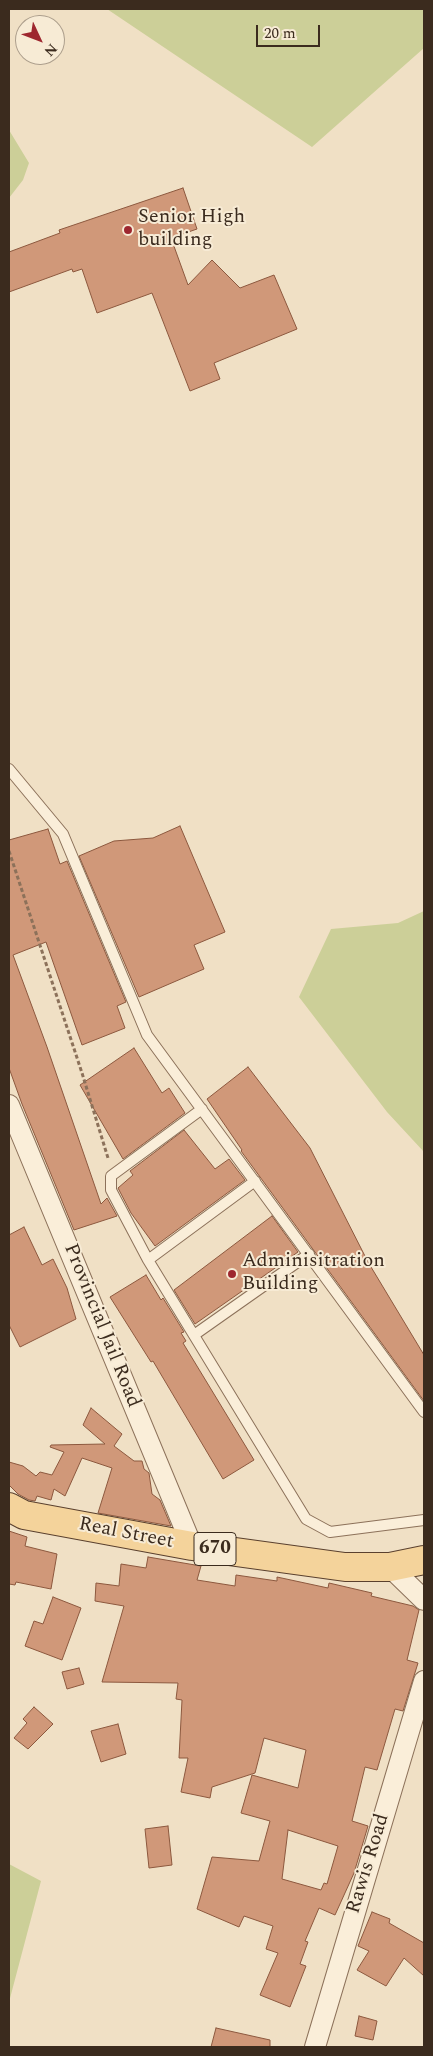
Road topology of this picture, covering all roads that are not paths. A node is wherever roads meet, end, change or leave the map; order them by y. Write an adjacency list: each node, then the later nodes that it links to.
1 (9, 769): 3 (lane)
2 (9, 1106): 11 (street, Provincial Jail Road)
3 (202, 1109): 4 (lane); 6 (lane)
4 (255, 1181): 5 (lane); 6 (lane)
5 (308, 1254): 7 (lane); 8 (lane)
6 (148, 1260): 7 (lane)
7 (194, 1335): 10 (lane)
8 (424, 1412)
9 (9, 1507): 11 (main road, Real Street / 670)
10 (424, 1520)
11 (192, 1546): 13 (main road, Real Street / 670)
12 (424, 1560): 13 (main road, Real Street / 670)
13 (390, 1567): 14 (street)
14 (424, 1600)
15 (424, 1681): 16 (street, Rawis Road)
16 (315, 2047)

